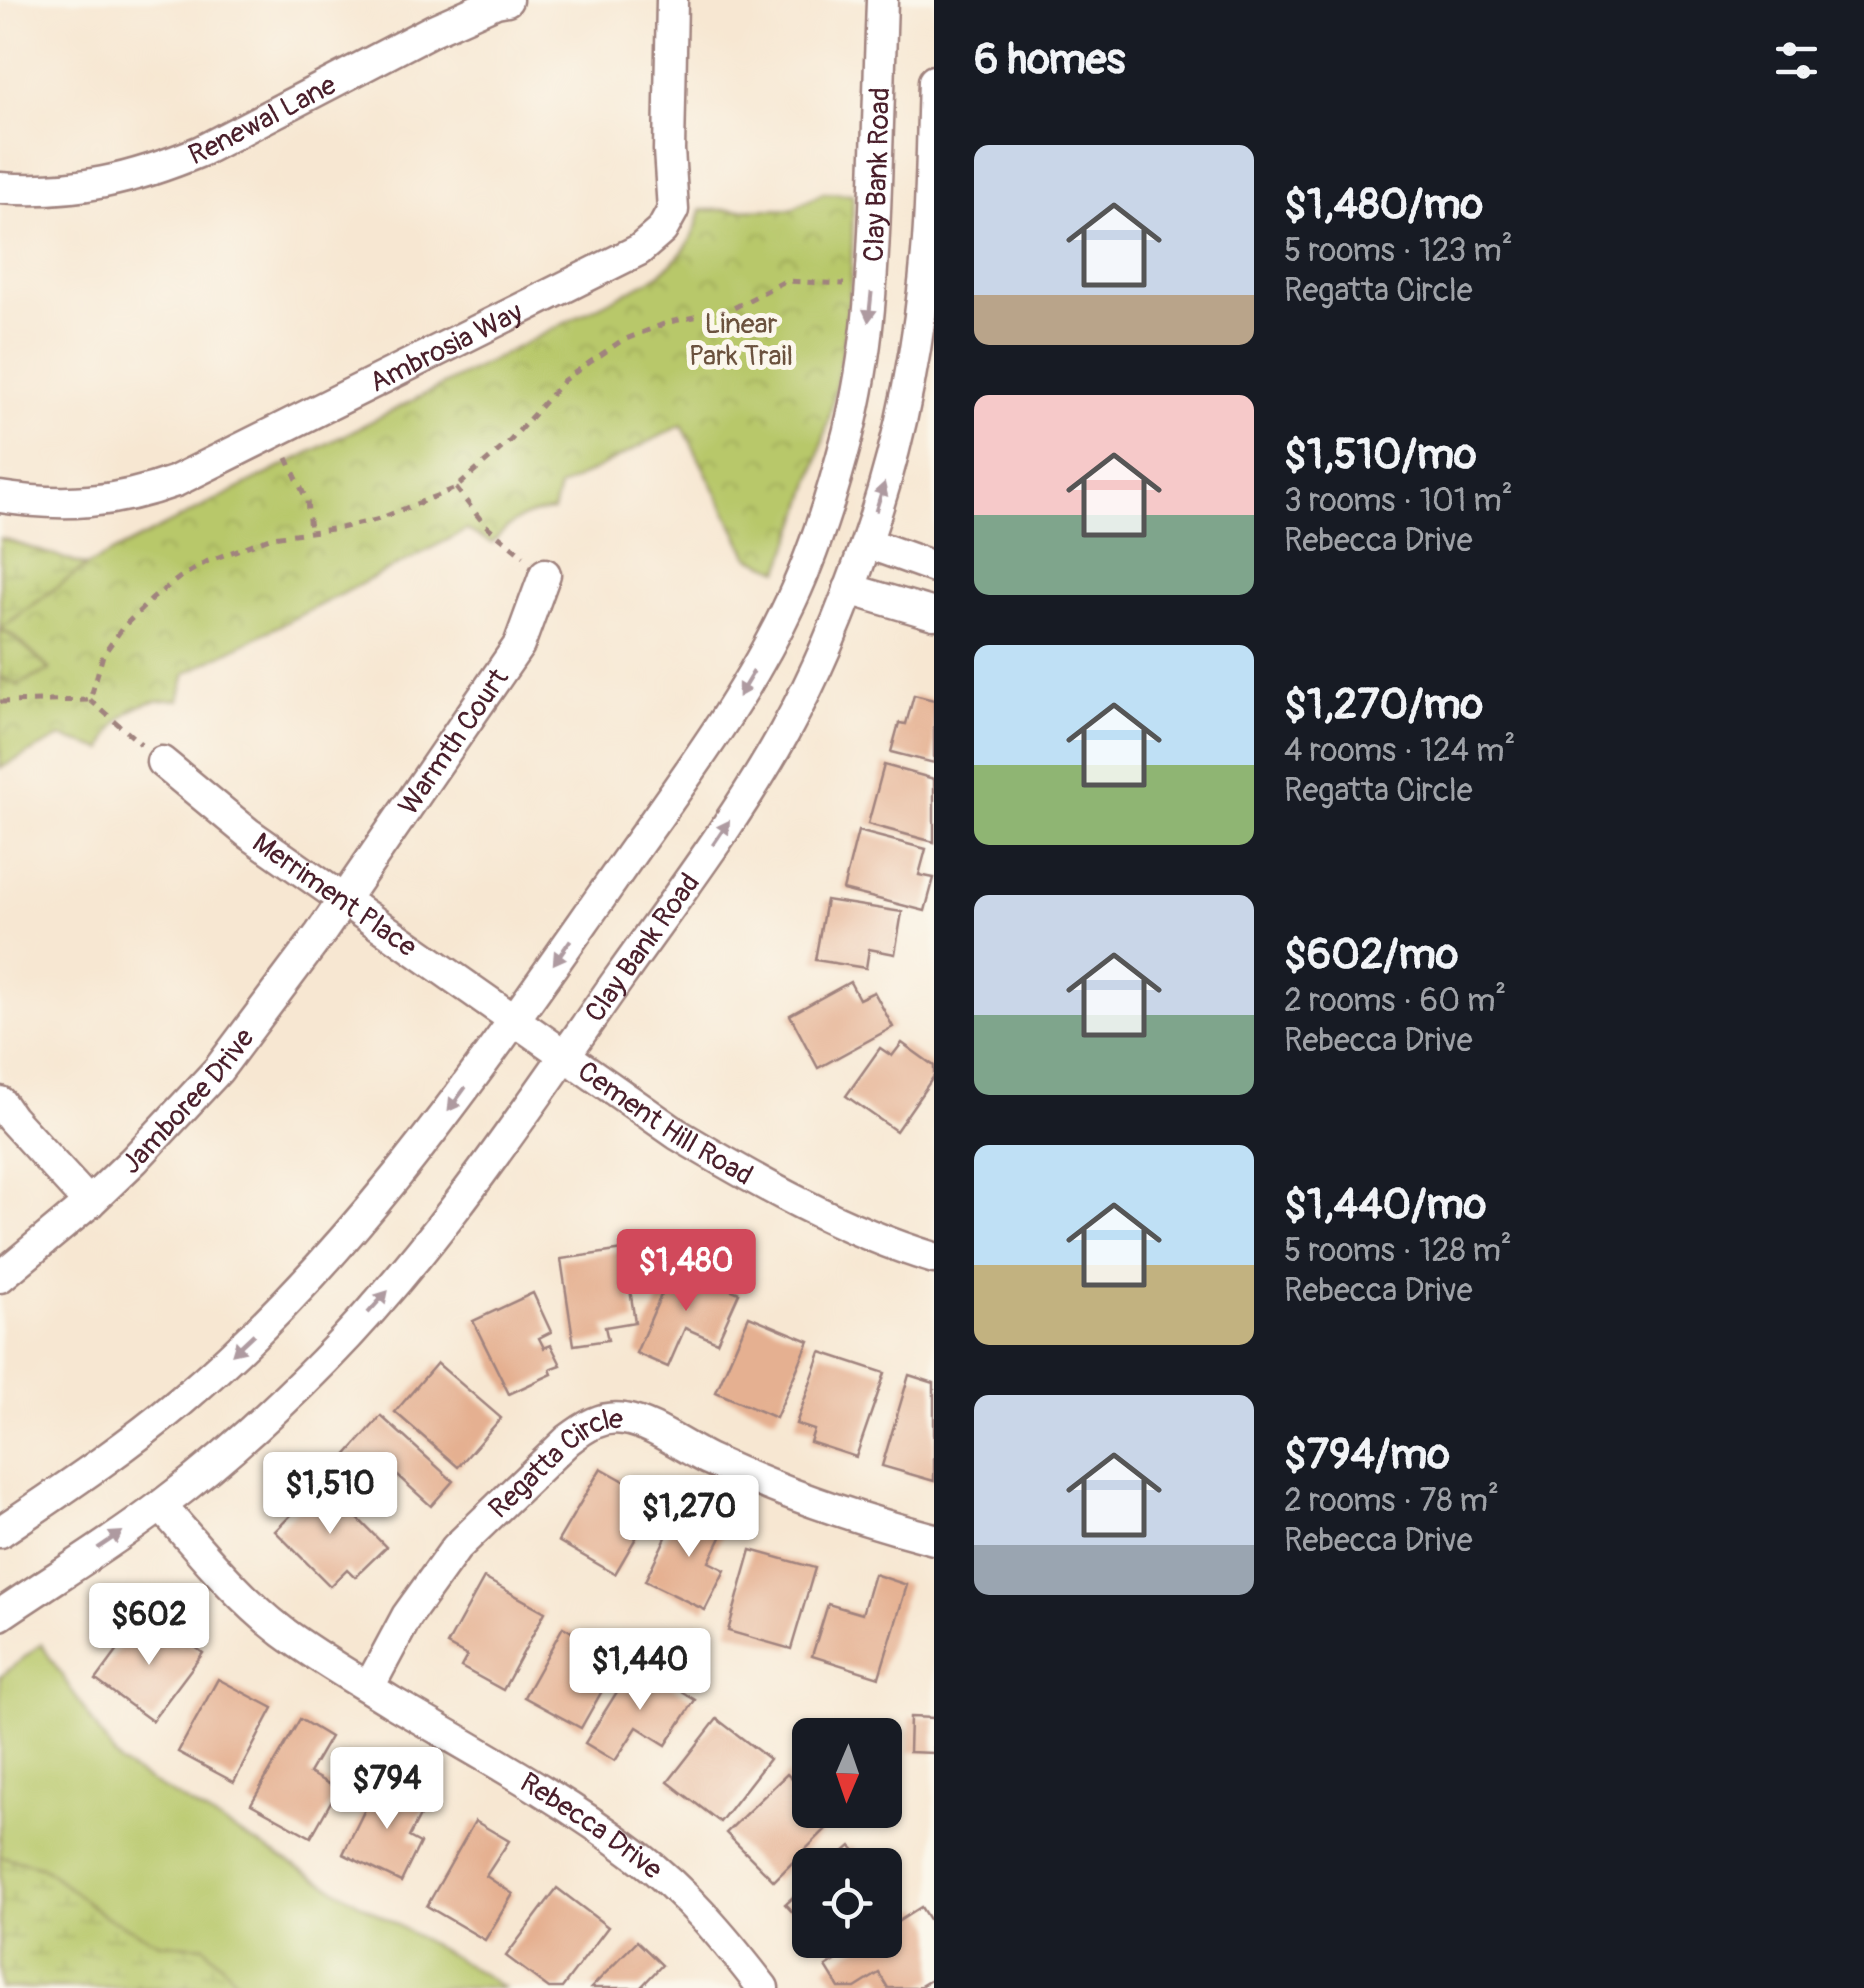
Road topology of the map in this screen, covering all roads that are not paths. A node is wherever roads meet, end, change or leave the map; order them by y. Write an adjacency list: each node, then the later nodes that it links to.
1 (507, 0): 5 (street, Renewal Lane)
2 (672, 0): 6 (street, Ambrosia Way)
3 (882, 0): 14 (street, Clay Bank Road, one-way to 14)
4 (934, 81): 7 (street, Clay Bank Road, one-way to 4)
5 (0, 188)
6 (0, 497)
7 (866, 542): 8 (street); 10 (street, Clay Bank Road)
8 (934, 567)
9 (545, 574): 13 (street, Warmth Court)
10 (849, 589): 11 (street); 15 (street, Clay Bank Road, one-way to 10)
11 (934, 614)
12 (162, 762): 13 (street, Merriment Place)
13 (344, 900): 14 (street, Merriment Place); 17 (street, Jamboree Drive)
14 (514, 1020): 15 (street, Cement Hill Road); 21 (street, Clay Bank Road, one-way to 21)
15 (566, 1057): 18 (street, Cement Hill Road); 20 (street, Clay Bank Road, one-way to 15)
16 (0, 1102): 17 (street)
17 (89, 1203): 19 (street, Jamboree Drive)
18 (934, 1258)
19 (0, 1278)
20 (161, 1506): 23 (street, Clay Bank Road, one-way to 20); 24 (street, Rebecca Drive)
21 (0, 1532)
22 (934, 1539): 24 (street, Regatta Circle)
23 (0, 1614)
24 (368, 1687): 25 (street, Rebecca Drive)
25 (763, 1988)

